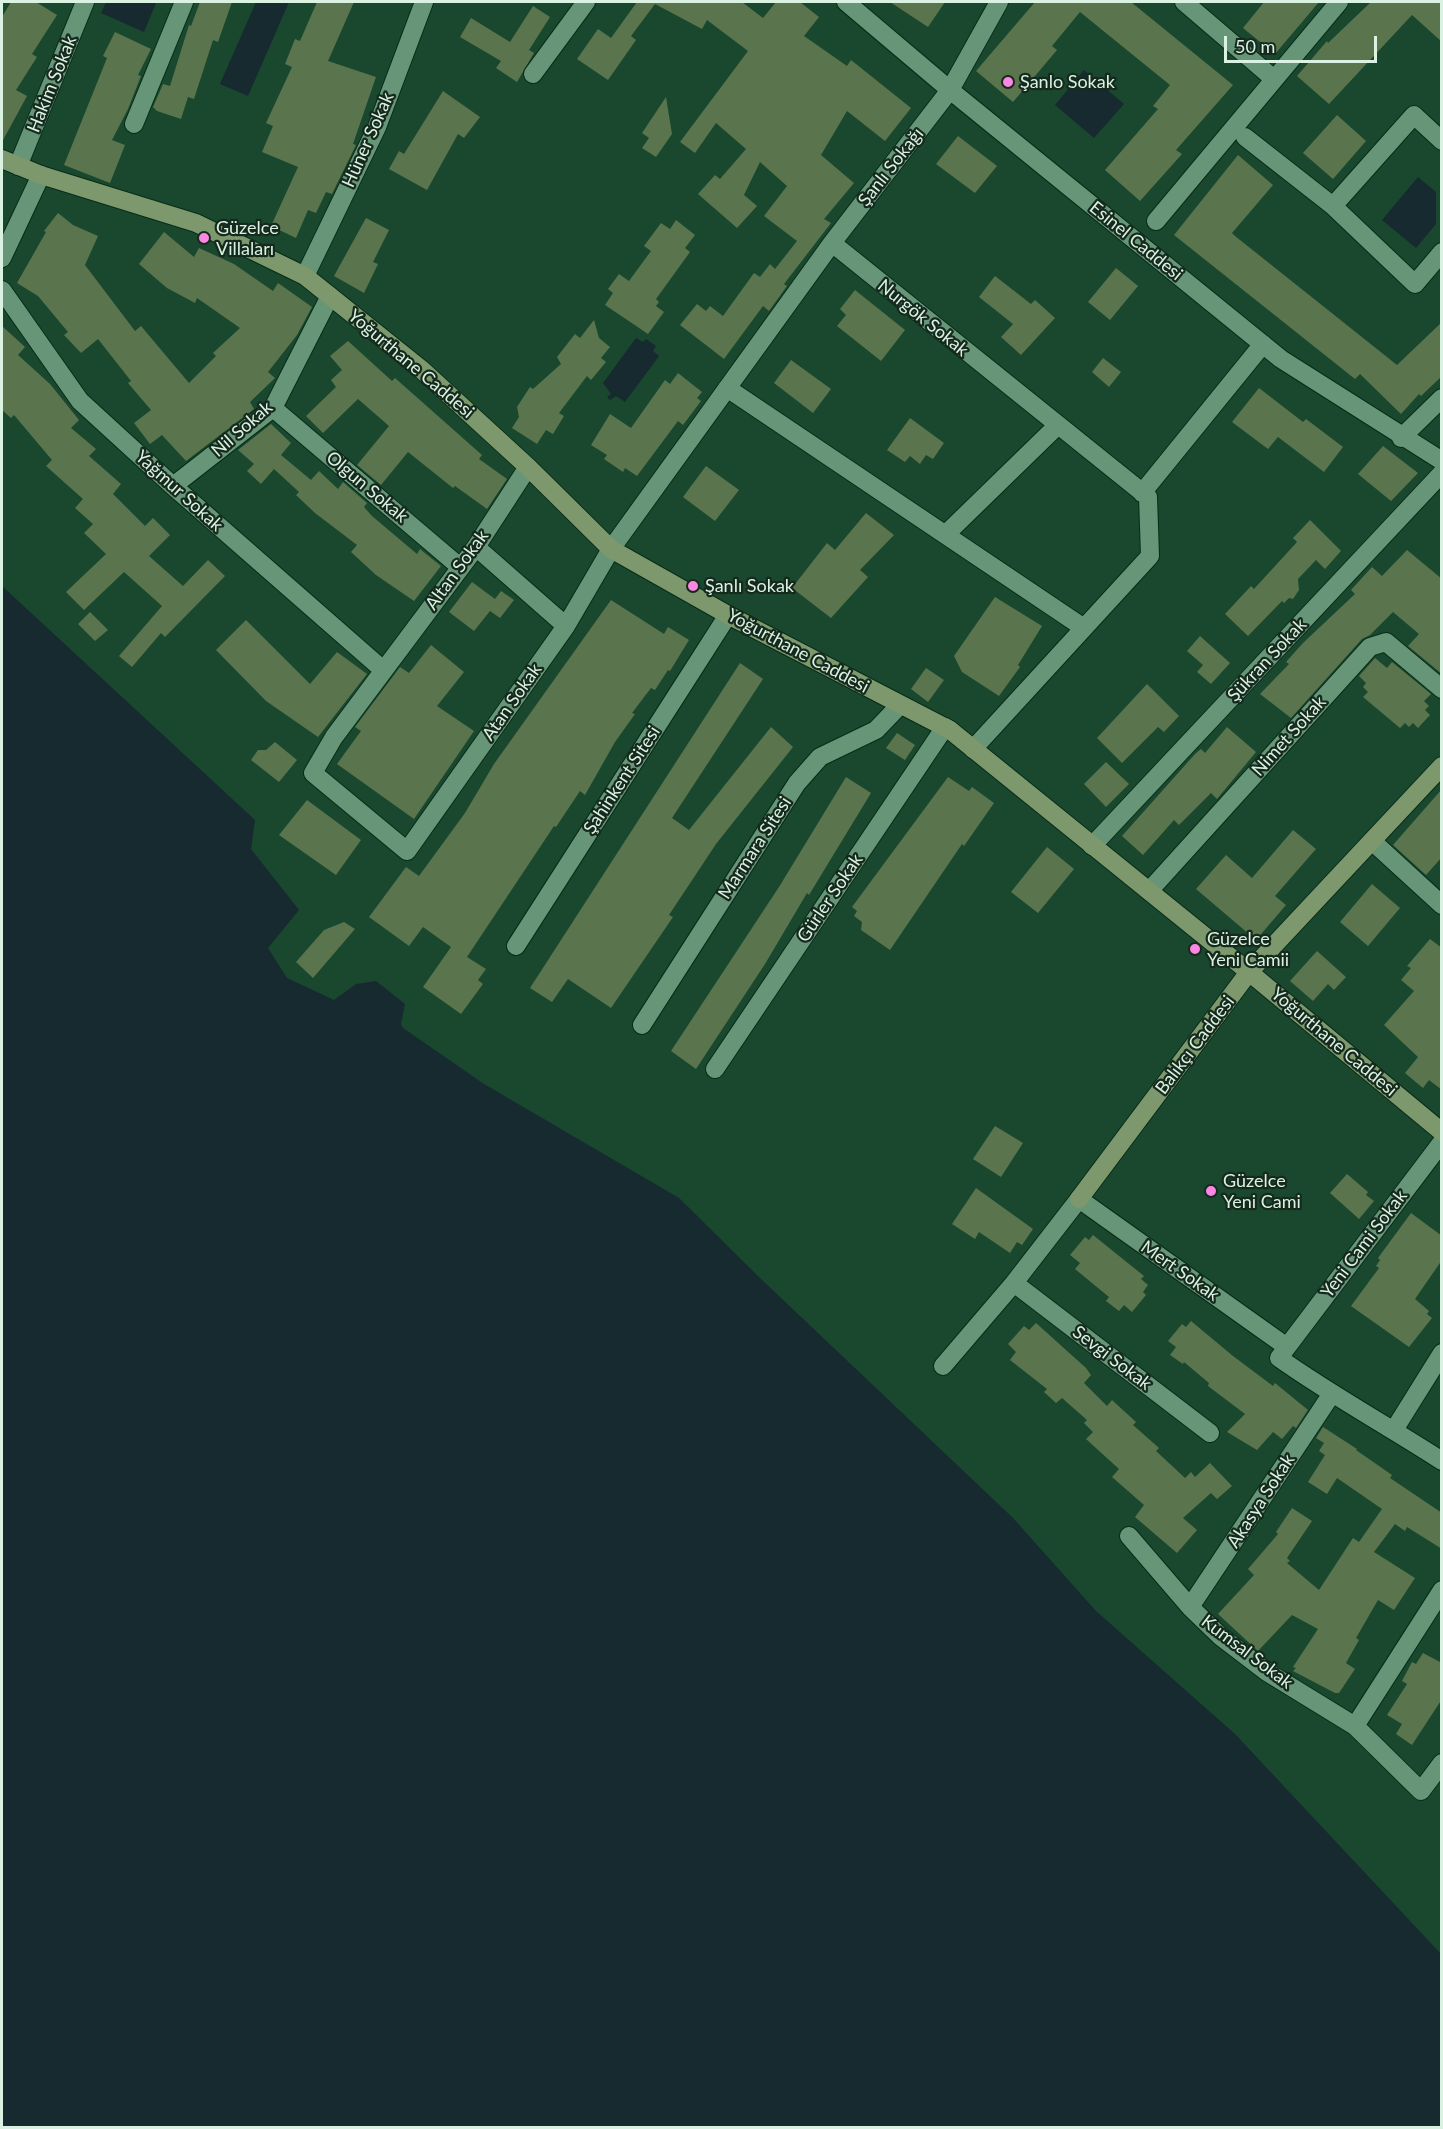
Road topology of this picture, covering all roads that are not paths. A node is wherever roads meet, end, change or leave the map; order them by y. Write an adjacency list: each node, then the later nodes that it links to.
1 (85, 2): 15 (street, Hakim Sokak)
2 (184, 2): 12 (street)
3 (424, 2): 22 (street, Hüner Sokak)
4 (586, 2): 9 (street)
5 (846, 2): 11 (street, Esinel Caddesi)
6 (999, 2): 11 (street, Şanlı Sokağı)
7 (1184, 2): 10 (street)
8 (1339, 2): 10 (street)
9 (533, 74)
10 (1274, 79): 18 (street)
11 (950, 90): 19 (street, Şanlı Sokağı); 25 (street, Esinel Caddesi)
12 (134, 124)
13 (1245, 137): 17 (street)
14 (1442, 141): 17 (street)
15 (10, 162): 16 (main road, Yoğurthane Caddesi)
16 (41, 176): 21 (street); 22 (main road, Yoğurthane Caddesi)
17 (1333, 206): 20 (street)
18 (1156, 221)
19 (831, 243): 26 (street, Şanlı Sokağı); 29 (street, Nurgök Sokak)
20 (1442, 252)
21 (2, 258)
22 (305, 276): 24 (main road, Yoğurthane Caddesi)
23 (2, 290): 34 (street, Yağmur Sokak)
24 (330, 296): 28 (street, Nil Sokak); 32 (main road, Yoğurthane Caddesi)
25 (1263, 345): 30 (street, Esinel Caddesi); 35 (street)
26 (727, 388): 36 (street); 38 (street, Atan Sokak)
27 (1442, 398): 30 (street)
28 (273, 408): 34 (street, Nil Sokak); 39 (street, Olgun Sokak)
29 (1057, 426): 35 (street, Nurgök Sokak); 36 (street)
30 (1401, 438): 31 (street, Esinel Caddesi)
31 (1442, 461)
32 (528, 467): 37 (street, Altan Sokak); 38 (main road, Yoğurthane Caddesi)
33 (1442, 473): 50 (street, Şükran Sokak)
34 (173, 486): 43 (street, Yağmur Sokak)
35 (1142, 493): 42 (street)
36 (946, 534): 42 (street)
37 (476, 547): 39 (street, Altan Sokak); 41 (street)
38 (611, 549): 40 (main road, Yoğurthane Caddesi); 41 (street, Atan Sokak)
39 (460, 567): 43 (street, Altan Sokak)
40 (728, 615): 45 (main road, Yoğurthane Caddesi); 54 (street, Şahinkent Sitesi)
41 (566, 626): 51 (street, Atan Sokak)
42 (1084, 628): 47 (street)
43 (382, 669): 51 (street, Altan Sokak)
44 (1442, 689): 52 (street, Nimet Sokak)
45 (900, 705): 46 (main road, Yoğurthane Caddesi); 56 (street, Marmara Sitesi)
46 (948, 729): 47 (main road, Yoğurthane Caddesi); 57 (street, Gürler Sokak)
47 (973, 749): 50 (main road, Yoğurthane Caddesi)
48 (1442, 766): 49 (main road, Balıkçı Caddesi)
49 (1372, 841): 53 (street); 55 (main road, Balıkçı Caddesi)
50 (1092, 846): 52 (main road, Yoğurthane Caddesi)
51 (407, 851)
52 (1149, 891): 55 (main road, Yoğurthane Caddesi)
53 (1442, 905)
54 (516, 946)
55 (1249, 972): 58 (main road, Yoğurthane Caddesi); 60 (main road, Balıkçı Caddesi)
56 (642, 1025)
57 (715, 1069)
58 (1442, 1132)
59 (1442, 1142): 62 (street, Yeni Cami Sokak)
60 (1079, 1199): 61 (street); 62 (street, Mert Sokak)
61 (1014, 1283): 64 (street); 67 (street, Sevgi Sokak)
62 (1287, 1347): 65 (street)
63 (1442, 1353): 66 (street)
64 (943, 1366)
65 (1331, 1395): 66 (street); 71 (street, Akasya Sokak)
66 (1394, 1430): 68 (street)
67 (1210, 1432)
68 (1442, 1461)
69 (1129, 1536): 71 (street, Kumsal Sokak)
70 (1442, 1590): 72 (street)
71 (1191, 1607): 72 (street, Kumsal Sokak)
72 (1355, 1726): 73 (street, Kumsal Sokak)
73 (1442, 1763)

